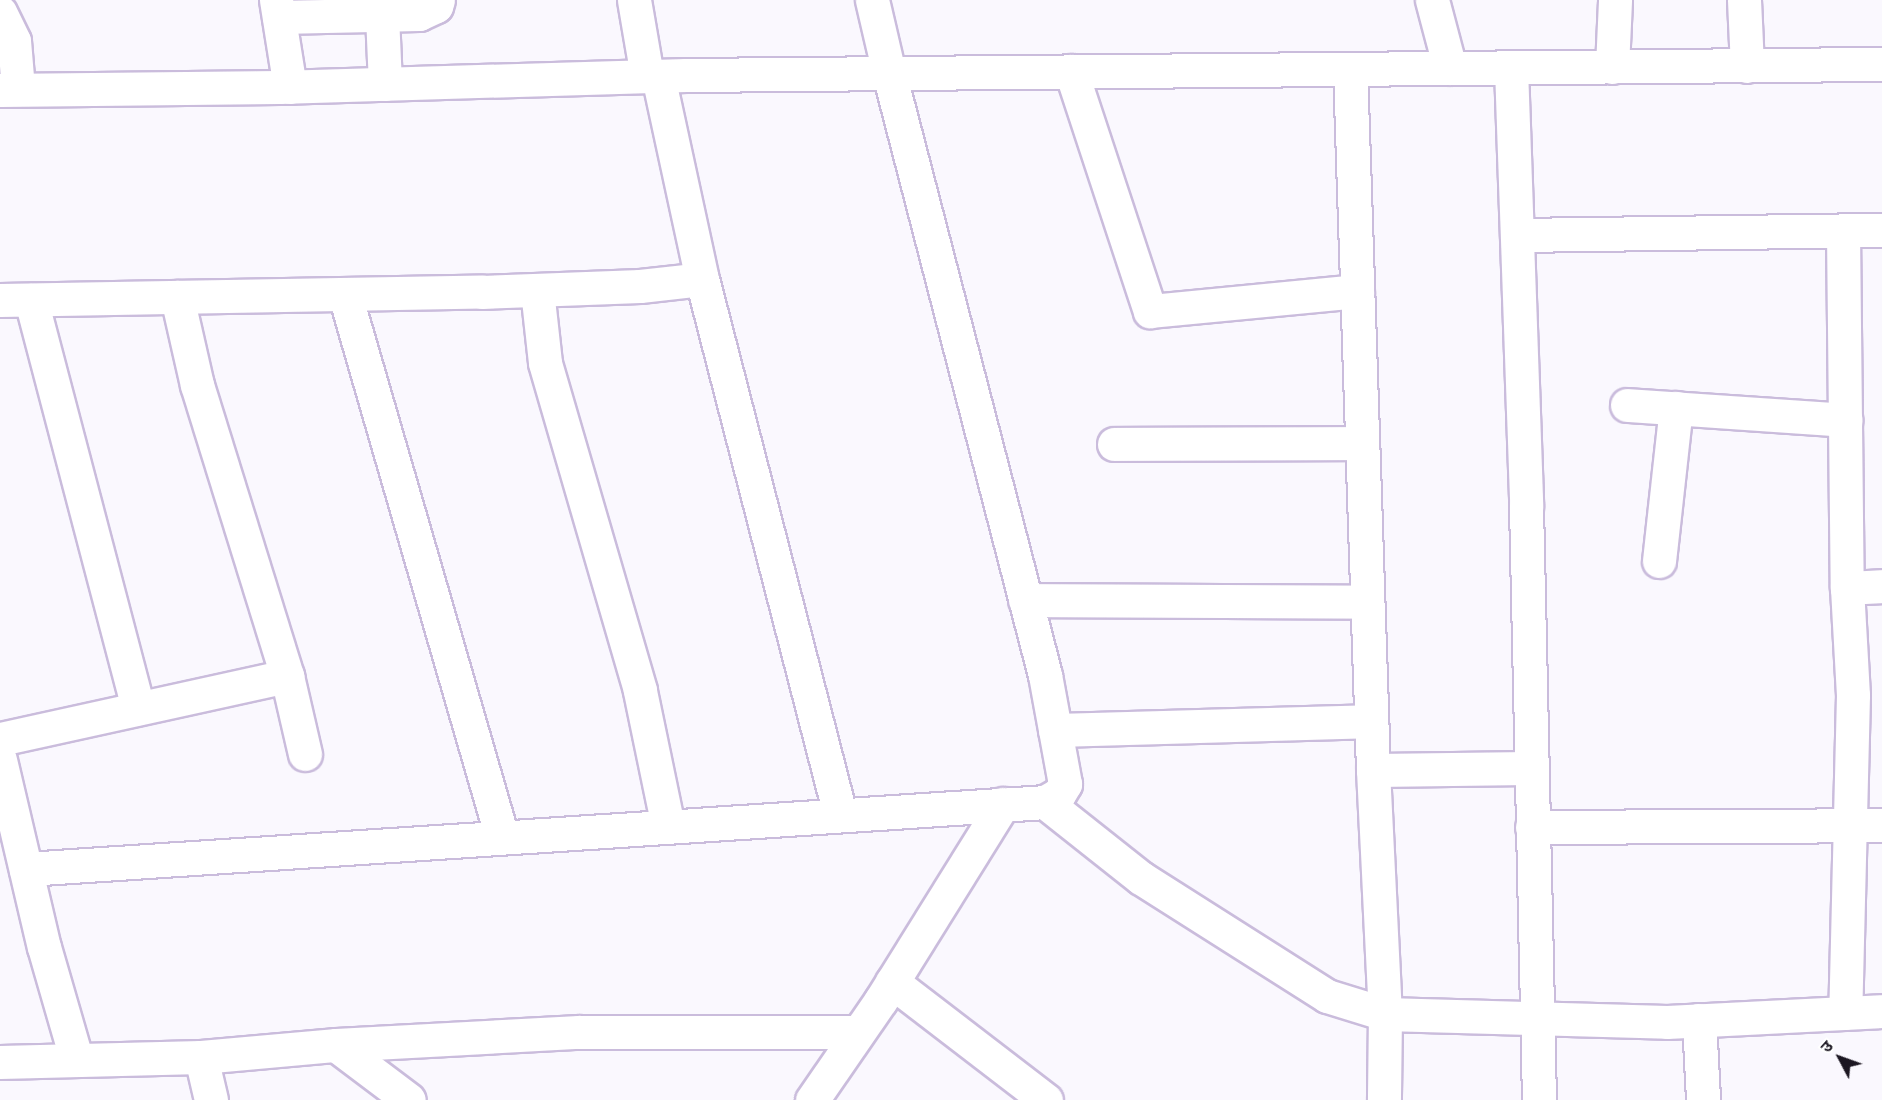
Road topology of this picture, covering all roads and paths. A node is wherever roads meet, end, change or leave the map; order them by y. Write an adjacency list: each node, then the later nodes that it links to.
1 (438, 0): 9 (street)
2 (634, 0): 18 (street)
3 (872, 0): 17 (street)
4 (1432, 0): 13 (street)
5 (1615, 0): 12 (street)
6 (1744, 0): 11 (street)
7 (278, 9): 9 (street); 20 (street)
8 (0, 12): 21 (street)
9 (382, 15): 19 (street)
10 (1882, 64): 11 (street)
11 (1747, 66): 12 (street)
12 (1612, 67): 14 (street)
13 (1450, 68): 14 (street); 15 (street)
14 (1511, 68): 24 (street)
15 (1350, 69): 16 (street); 27 (street)
16 (1071, 71): 17 (street); 27 (street)
17 (888, 73): 18 (street); 39 (street)
18 (652, 76): 19 (street); 25 (street)
19 (386, 84): 20 (street)
20 (290, 87): 21 (street)
21 (9, 90)
22 (1882, 230): 23 (street)
23 (1843, 231): 24 (street); 33 (street)
24 (1517, 235): 48 (street)
25 (702, 279): 26 (street); 52 (street)
26 (537, 290): 28 (street); 55 (street)
27 (1357, 291): 34 (street)
28 (345, 295): 29 (street); 57 (street)
29 (177, 297): 30 (street); 41 (street)
30 (16, 300): 42 (street)
31 (1627, 405): 32 (street)
32 (1676, 408): 33 (street); 36 (street)
33 (1845, 420): 38 (street)
34 (1362, 443): 35 (street); 40 (street)
35 (1114, 444)
36 (1659, 561)
37 (1882, 586): 38 (street)
38 (1847, 588): 53 (street)
39 (1024, 600): 40 (street); 44 (street)
40 (1366, 603): 43 (street)
41 (287, 676): 42 (street); 46 (street)
42 (138, 708): 45 (street)
43 (1369, 722): 44 (street); 49 (street)
44 (1055, 730): 50 (street)
45 (0, 739)
46 (305, 753)
47 (0, 760): 58 (street)
48 (1531, 768): 49 (street); 56 (street)
49 (1372, 770): 62 (street)
50 (1045, 802): 51 (street); 62 (street)
51 (1003, 804): 52 (street); 59 (street)
52 (840, 814): 55 (street)
53 (1850, 825): 54 (street); 56 (street); 61 (street)
54 (1882, 825)
55 (668, 826): 57 (street)
56 (1532, 827): 63 (street)
57 (502, 837): 58 (street)
58 (26, 869): 68 (street)
59 (892, 982): 65 (street); 73 (street)
60 (1882, 1011): 61 (street)
61 (1845, 1013): 64 (street)
62 (1385, 1014): 63 (street); 74 (street)
63 (1536, 1018): 64 (street); 75 (street)
64 (1699, 1020): 76 (street)
65 (858, 1032): 66 (street); 72 (street)
66 (336, 1045): 67 (street); 71 (street)
67 (201, 1057): 68 (street); 70 (street)
68 (75, 1058): 69 (street)
69 (0, 1062)
70 (211, 1100)
71 (409, 1100)
72 (812, 1100)
73 (1046, 1100)
74 (1384, 1100)
75 (1539, 1100)
76 (1703, 1100)

